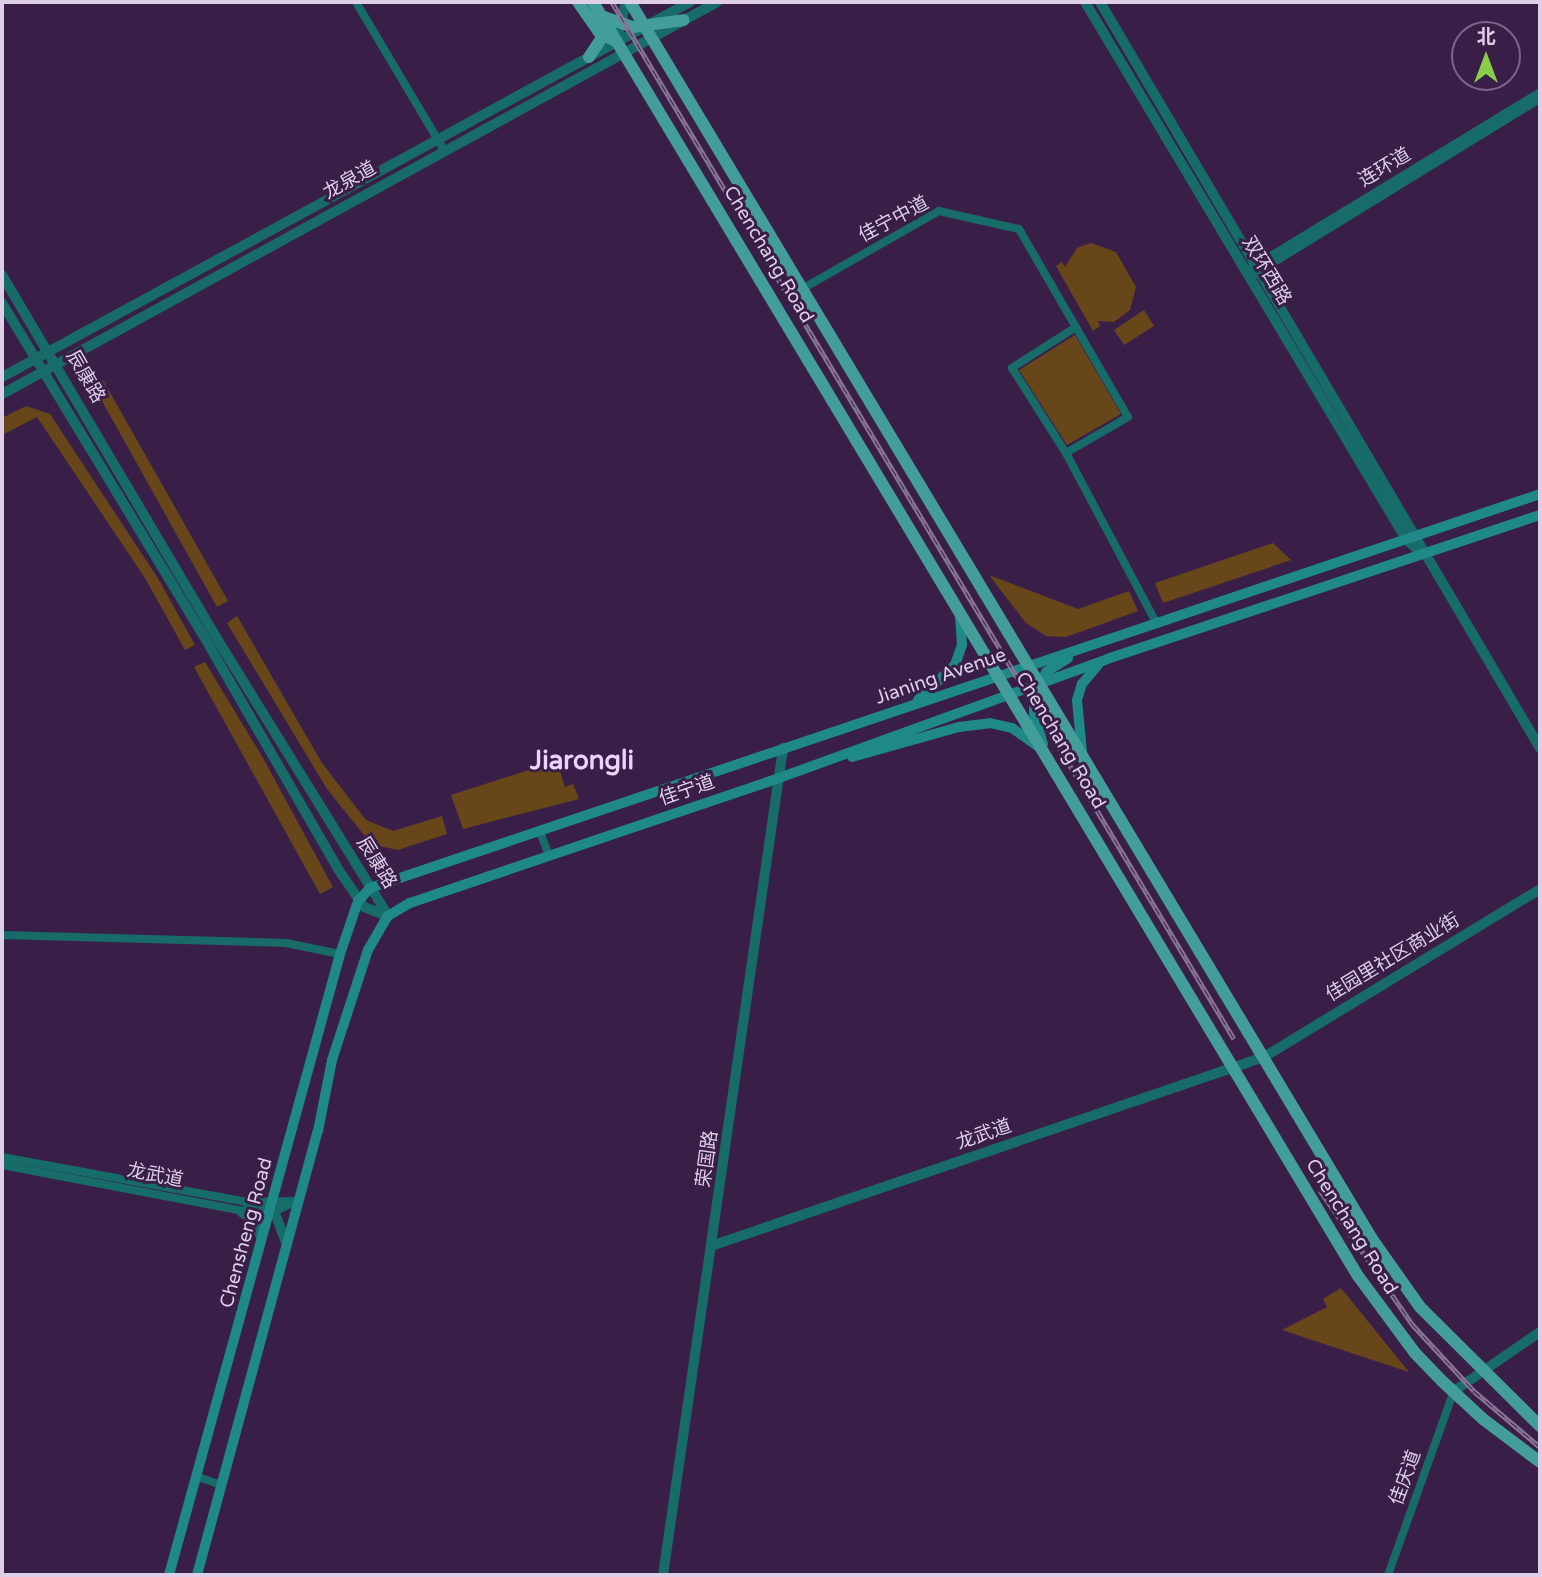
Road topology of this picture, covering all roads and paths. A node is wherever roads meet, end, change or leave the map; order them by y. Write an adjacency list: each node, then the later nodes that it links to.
1 (356, 2): 20 (street)
2 (578, 2): 14 (main road)
3 (593, 2): 10 (main road, Chenchang Road)
4 (628, 2): 12 (street); 13 (main road, Chenchang Road)
5 (641, 2): 13 (main road)
6 (690, 2): 13 (street)
7 (717, 2): 11 (street)
8 (1085, 2): 23 (street, 双环西路)
9 (1100, 2): 22 (street, 双环西路)
10 (601, 16): 12 (main road); 14 (main road); 16 (main road, Chenchang Road)
11 (684, 20): 13 (main road); 15 (street)
12 (624, 26): 13 (main road); 16 (street)
13 (644, 26): 15 (main road, Chenchang Road); 16 (street)
14 (603, 34): 16 (main road); 17 (main road)
15 (652, 37): 16 (street); 25 (main road, Chenchang Road)
16 (620, 47): 17 (street); 40 (main road, Chenchang Road)
17 (593, 62): 20 (street, 龙泉道); 21 (street, 龙泉道)
18 (1540, 92): 22 (street, 连环道)
19 (1540, 99): 22 (street, 连环道)
20 (438, 139): 21 (street); 28 (street, 龙泉道)
21 (444, 150): 30 (street, 龙泉道)
22 (1260, 267): 23 (street, 连环道); 37 (street, 双环西路)
23 (1248, 274): 38 (street, 双环西路)
24 (2, 275): 28 (street, 辰康路)
25 (803, 289): 27 (street, 佳宁中道); 44 (main road, Chenchang Road)
26 (2, 303): 29 (street, 辰康路)
27 (1076, 327): 34 (street, 佳宁中道); 34 (street)
28 (49, 351): 29 (street, 龙泉道); 30 (street, 辰康路)
29 (36, 358): 31 (street, 辰康路); 32 (street, 龙泉道)
30 (57, 363): 31 (street, 龙泉道); 57 (street, 辰康路)
31 (44, 371): 33 (street, 龙泉道); 59 (street, 辰康路)
32 (2, 377)
33 (2, 394)
34 (1066, 453): 41 (street)
35 (1540, 494): 37 (main road, Jianing Avenue)
36 (1540, 515): 39 (main road, Jianing Avenue)
37 (1418, 535): 38 (main road, Jianing Avenue); 39 (street, 双环西路)
38 (1406, 539): 39 (street, 双环西路); 41 (main road, Jianing Avenue)
39 (1422, 554): 43 (main road, Jianing Avenue); 50 (street)
40 (960, 608): 45 (main road, Chenchang Road); 48 (main road)
41 (1157, 624): 42 (main road, Jianing Avenue)
42 (1089, 647): 44 (main road, Jianing Avenue); 46 (main road)
43 (1107, 659): 46 (main road, Jianing Avenue); 52 (main road)
44 (1028, 666): 45 (main road, Jianing Avenue); 46 (main road, Chenchang Road)
45 (999, 676): 47 (main road, Chenchang Road); 48 (main road, Jianing Avenue)
46 (1038, 683): 47 (main road, Jianing Avenue); 51 (main road); 52 (main road, Chenchang Road)
47 (1010, 694): 51 (main road, Chenchang Road); 53 (main road, Jianing Avenue)
48 (914, 704): 49 (main road, Jianing Avenue)
49 (783, 748): 54 (street, 荣国路); 55 (main road, Jianing Avenue)
50 (1540, 748)
51 (1047, 754): 53 (main road); 64 (main road, Chenchang Road)
52 (1084, 758): 63 (main road, Chenchang Road)
53 (828, 760): 54 (main road, 佳宁道)
54 (779, 778): 56 (main road, 佳宁道); 72 (street, 荣国路)
55 (540, 832): 56 (street); 57 (main road, Jianing Avenue)
56 (549, 856): 60 (main road, 佳宁道)
57 (370, 888): 59 (main road, Jianing Avenue); 60 (street, 辰康路)
58 (1540, 889): 63 (street, 佳园里社区商业街)
59 (358, 901): 60 (street, 辰康路); 62 (main road, Chensheng Road)
60 (388, 916): 67 (main road)
61 (2, 935): 62 (street)
62 (340, 954): 69 (main road, Chensheng Road)
63 (1264, 1057): 64 (street, 龙武道); 75 (main road, Chenchang Road)
64 (1231, 1071): 72 (street, 龙武道); 76 (main road, Chenchang Road)
65 (2, 1157): 68 (street)
66 (2, 1165): 70 (street, 龙武道)
67 (299, 1200): 69 (street, 龙武道); 71 (main road)
68 (246, 1202): 69 (street)
69 (272, 1208): 70 (street, 龙武道); 71 (street); 73 (main road, Chensheng Road)
70 (235, 1210): 73 (street)
71 (287, 1245): 80 (main road)
72 (714, 1245): 83 (street, 荣国路)
73 (262, 1248): 79 (main road, Chensheng Road)
74 (1540, 1332): 75 (street)
75 (1480, 1370): 76 (street); 77 (main road, Chenchang Road)
76 (1454, 1391): 78 (main road, Chenchang Road); 84 (street, 佳庆道)
77 (1540, 1426)
78 (1540, 1462)
79 (198, 1477): 80 (street); 81 (main road, Chensheng Road)
80 (221, 1485): 82 (main road)
81 (169, 1575)
82 (197, 1575)
83 (663, 1575)
84 (1388, 1575)

